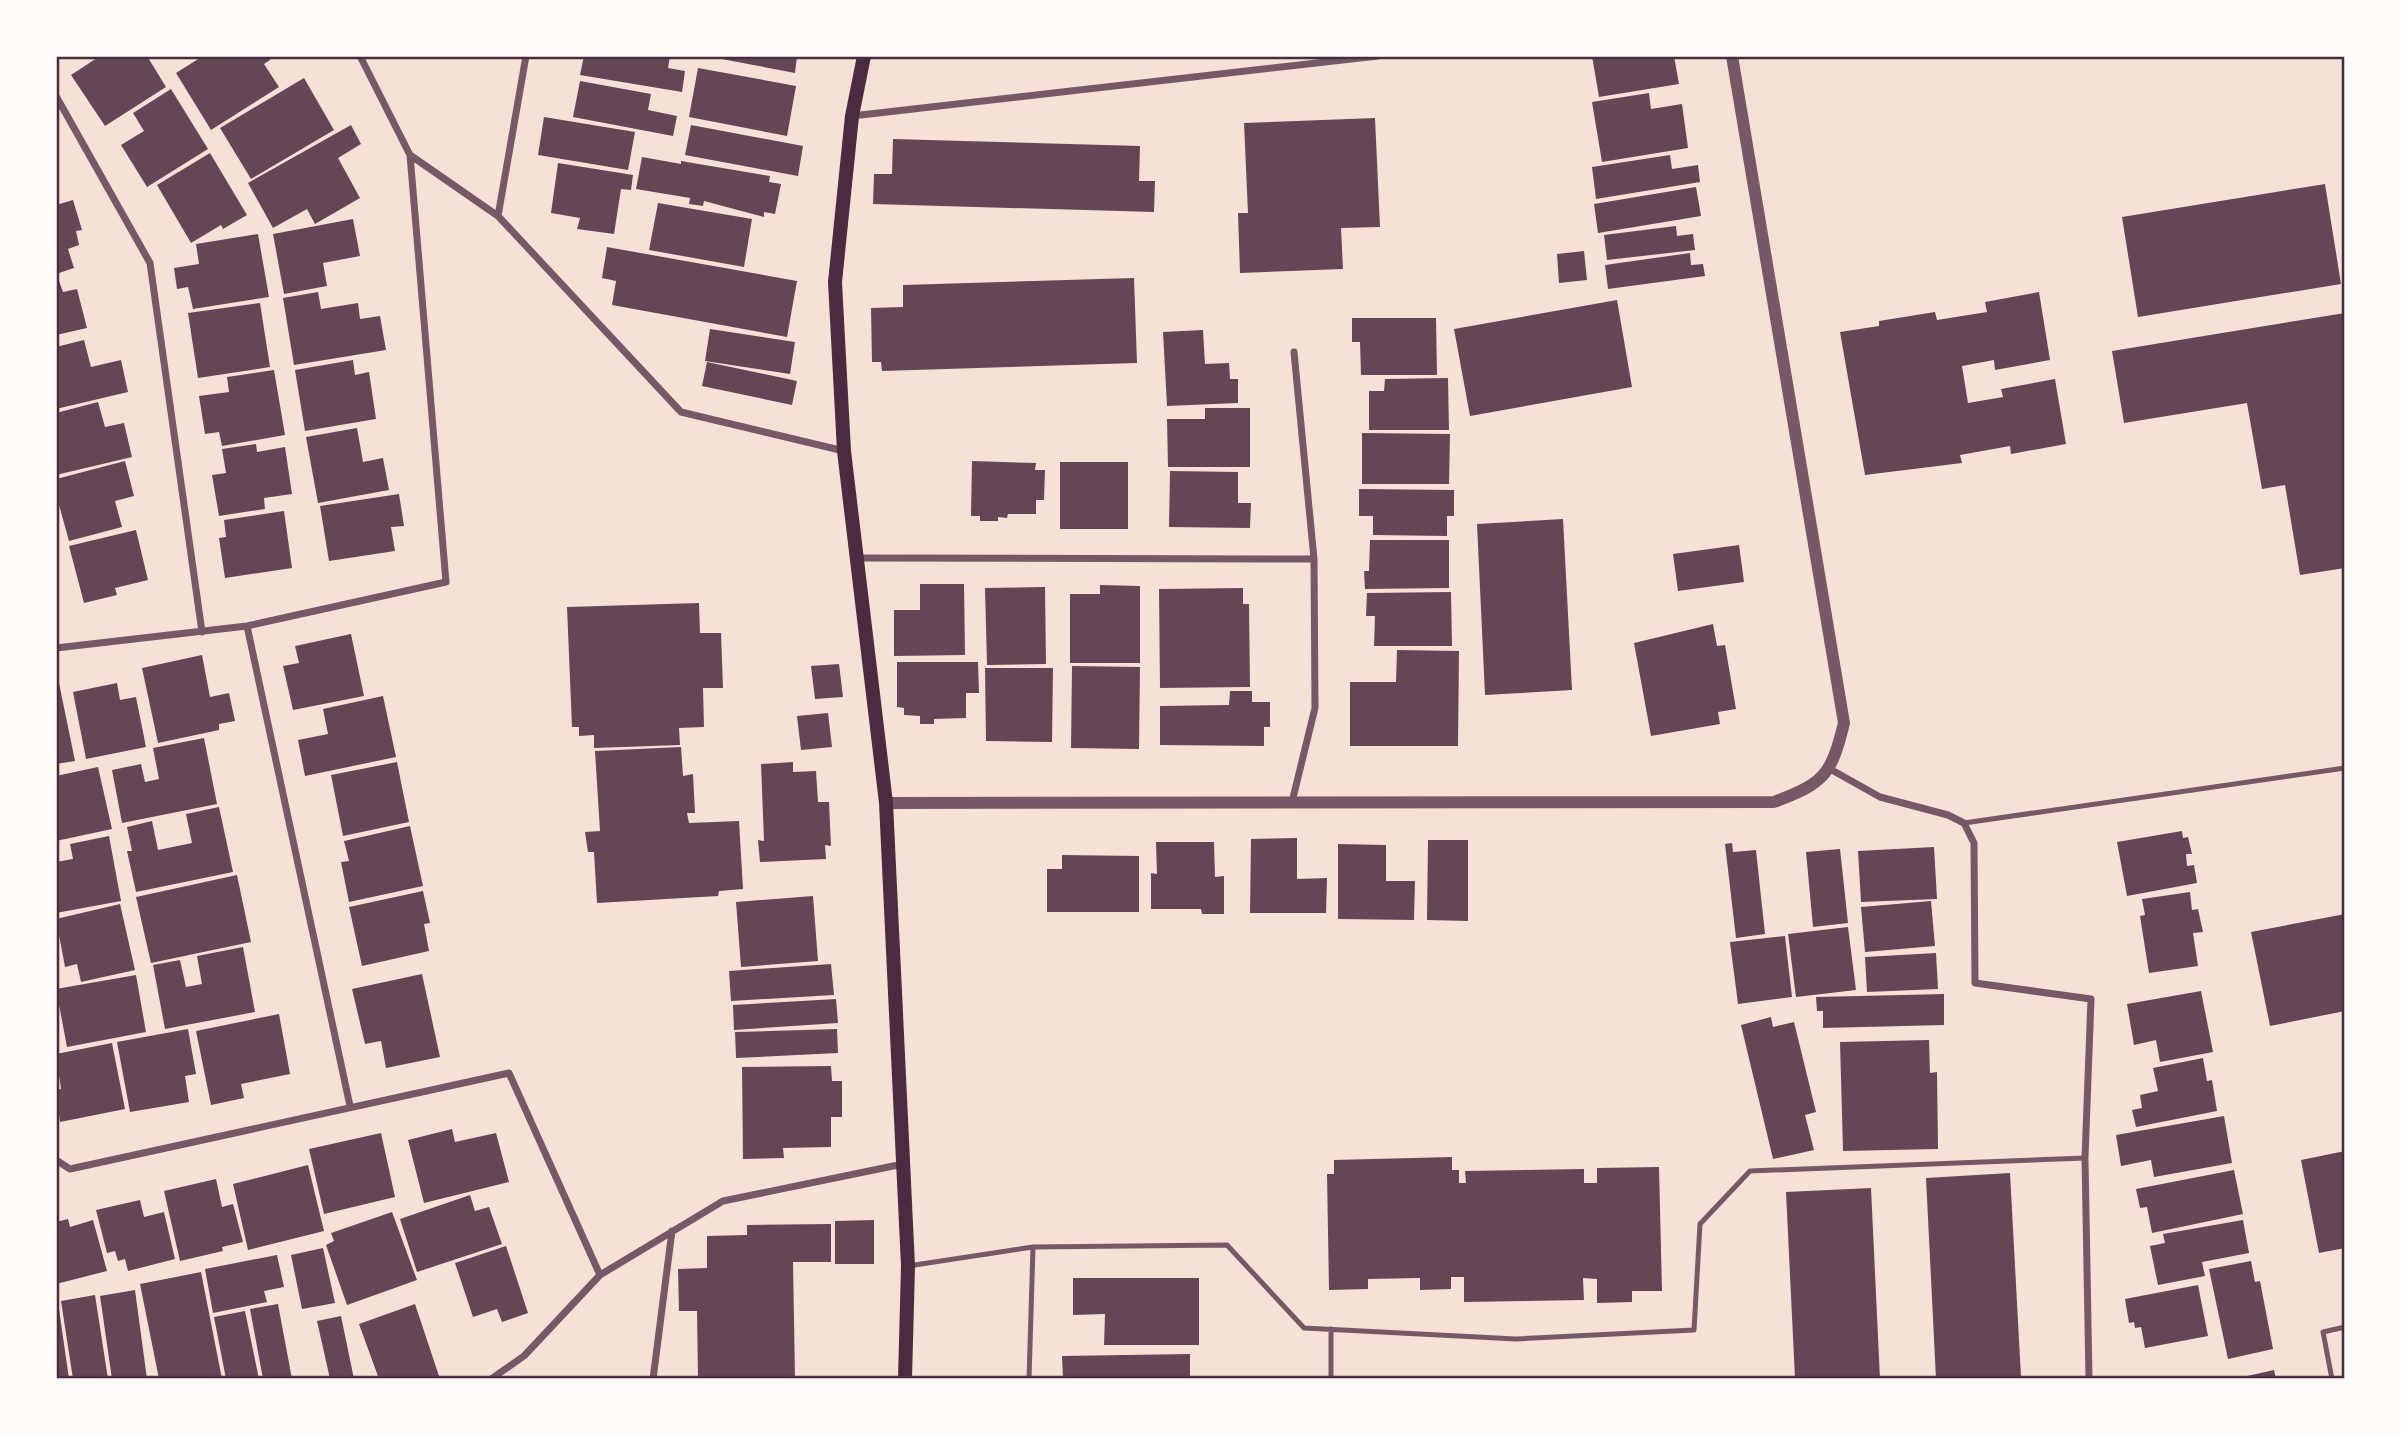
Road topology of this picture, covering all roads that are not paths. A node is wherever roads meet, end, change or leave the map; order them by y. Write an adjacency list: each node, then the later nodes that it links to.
1 (360, 56): 8 (street)
2 (526, 56): 9 (street)
3 (864, 56): 7 (main road)
4 (1378, 56): 7 (street)
5 (1732, 56): 18 (street)
6 (56, 96): 15 (street)
7 (852, 116): 11 (main road)
8 (410, 155): 9 (street); 14 (street)
9 (498, 216): 11 (street)
10 (1294, 352): 13 (street)
11 (844, 452): 12 (main road)
12 (859, 558): 13 (street); 20 (main road)
13 (1314, 559): 19 (street)
14 (247, 626): 15 (street); 22 (street)
15 (202, 632): 16 (street)
16 (56, 648)
17 (2345, 768): 21 (lane)
18 (1830, 769): 19 (street); 21 (street)
19 (1292, 802): 20 (street)
20 (886, 803): 25 (main road)
21 (1964, 823): 23 (street)
22 (350, 1106): 24 (street); 29 (street)
23 (2085, 1158): 31 (lane); 37 (street)
24 (56, 1160)
25 (904, 1164): 26 (street); 28 (main road)
26 (673, 1231): 29 (street); 33 (street)
27 (1033, 1247): 28 (lane); 31 (lane); 35 (lane)
28 (908, 1266): 34 (main road)
29 (600, 1275): 32 (street)
30 (2345, 1327): 38 (lane)
31 (1331, 1329): 36 (lane)
32 (491, 1379)
33 (653, 1379)
34 (905, 1379)
35 (1030, 1379)
36 (1331, 1379)
37 (2089, 1379)
38 (2332, 1379)

